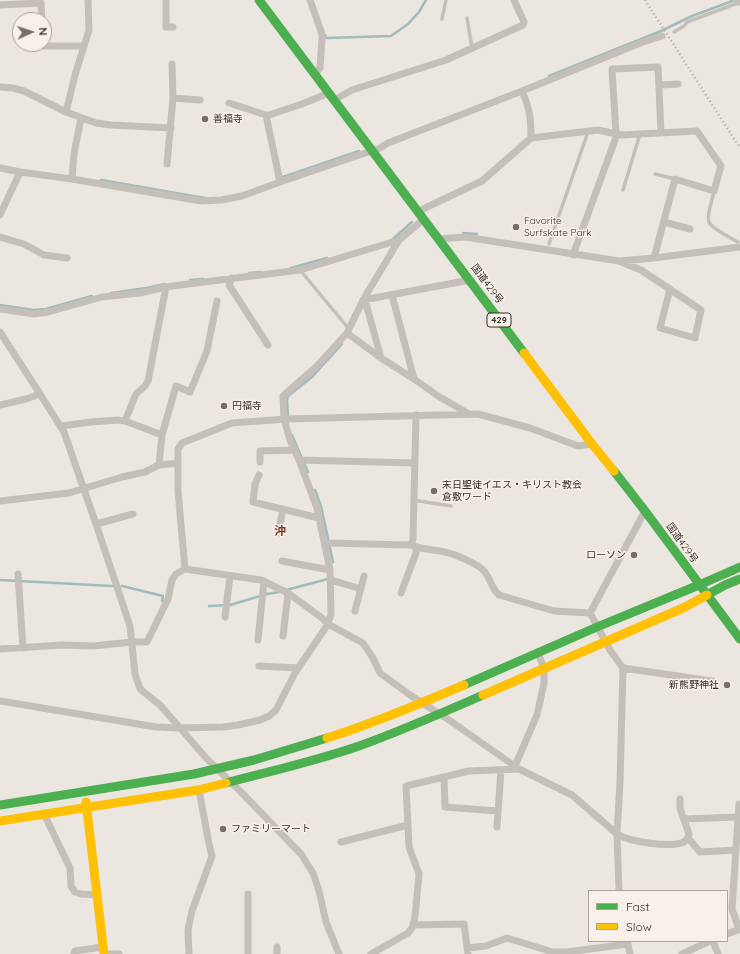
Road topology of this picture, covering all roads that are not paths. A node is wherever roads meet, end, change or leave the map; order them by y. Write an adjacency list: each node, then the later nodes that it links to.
1 (88, 0): 17 (street)
2 (166, 0): 13 (street)
3 (259, 0): 22 (main road, 国道429号 / 429)
4 (310, 0): 22 (street)
5 (446, 0): 12 (lane)
6 (514, 0): 18 (street)
7 (41, 1): 9 (street); 10 (street)
8 (738, 1): 14 (lane)
9 (0, 5)
10 (42, 12)
11 (467, 18): 18 (lane)
12 (442, 19)
13 (173, 27)
14 (674, 32)
15 (662, 36): 19 (street)
16 (52, 46): 17 (street)
17 (84, 46): 31 (street)
18 (472, 49): 27 (street)
19 (611, 55): 21 (street); 26 (street)
20 (172, 64): 28 (street)
21 (612, 69): 24 (street); 37 (street)
22 (315, 74): 27 (main road, 国道429号 / 429)
23 (678, 84): 24 (street)
24 (660, 85): 36 (street)
25 (0, 87): 31 (street)
26 (522, 91): 39 (street); 40 (street)
27 (332, 96): 32 (street); 40 (main road, 国道429号 / 429)
28 (173, 98): 29 (street); 34 (street)
29 (200, 100)
30 (229, 103): 32 (street)
31 (66, 112): 33 (street)
32 (266, 115): 47 (street)
33 (81, 118): 34 (street); 45 (street)
34 (171, 128): 41 (street)
35 (588, 131): 37 (street); 39 (street); 57 (lane)
36 (661, 133): 38 (street); 49 (street)
37 (616, 134): 38 (street); 59 (street)
38 (640, 134): 48 (lane)
39 (531, 138): 51 (street)
40 (372, 151): 47 (street); 51 (main road, 国道429号 / 429)
41 (167, 164)
42 (0, 168): 43 (street)
43 (20, 172): 45 (street); 50 (street)
44 (655, 174): 46 (lane)
45 (72, 177): 47 (street)
46 (675, 179): 49 (street); 52 (street)
47 (280, 180)
48 (623, 190)
49 (714, 190): 58 (lane)
50 (0, 215)
51 (422, 216): 55 (main road, 国道429号 / 429); 56 (street)
52 (664, 222): 53 (street); 60 (street)
53 (690, 229)
54 (0, 237): 61 (street)
55 (438, 239): 59 (street); 65 (main road, 国道429号 / 429)
56 (399, 240): 63 (street); 69 (street)
57 (549, 244)
58 (739, 244): 60 (street)
59 (574, 252): 62 (street)
60 (655, 256): 62 (street)
61 (67, 258)
62 (619, 261): 67 (street)
63 (300, 270): 64 (street); 72 (lane)
64 (232, 278): 66 (street); 74 (street)
65 (470, 280): 68 (street); 85 (main road, 国道429号 / 429)
66 (166, 287): 71 (street); 82 (street)
67 (670, 289): 67 (street)
68 (392, 295): 69 (street); 76 (street)
69 (364, 300): 72 (street); 75 (street)
70 (217, 301): 84 (street)
71 (0, 309)
72 (348, 331): 75 (street); 81 (street)
73 (0, 332): 77 (street)
74 (268, 344)
75 (381, 358): 76 (street)
76 (414, 379): 79 (street)
77 (40, 394): 78 (street); 83 (street)
78 (0, 405)
79 (470, 414): 80 (street); 85 (street)
80 (416, 415): 81 (street); 90 (street)
81 (287, 419): 86 (street); 89 (street)
82 (125, 421): 83 (street); 84 (street)
83 (61, 426): 93 (street)
84 (162, 435): 91 (street)
85 (592, 444): 98 (main road, 国道429号 / 429)
86 (294, 450): 87 (street); 88 (street)
87 (302, 460): 90 (street); 100 (street)
88 (260, 462)
89 (178, 463): 91 (street); 107 (street)
90 (414, 463): 94 (street)
91 (159, 465): 93 (street)
92 (259, 475): 97 (street)
93 (84, 488): 95 (street); 101 (street)
94 (413, 500): 96 (lane); 104 (street)
95 (0, 501)
96 (452, 506)
97 (283, 510): 100 (street); 102 (street)
98 (645, 510): 115 (main road, 国道429号 / 429); 121 (street)
99 (134, 514): 101 (street)
100 (320, 518): 103 (street)
101 (96, 524): 128 (street)
102 (278, 533)
103 (328, 543): 104 (street); 108 (street)
104 (414, 546): 118 (street); 121 (street)
105 (282, 561): 108 (street)
106 (740, 567): 115 (main road)
107 (185, 569): 109 (street); 128 (street)
108 (330, 570): 113 (street)
109 (230, 576): 114 (street); 122 (street)
110 (364, 576): 116 (street)
111 (18, 579): 130 (street)
112 (740, 579): 119 (main road)
113 (331, 580): 116 (street); 123 (street)
114 (264, 581): 117 (street); 127 (street)
115 (699, 585): 119 (main road, 国道429号 / 429); 124 (main road)
116 (361, 589): 120 (street)
117 (285, 592): 123 (street); 125 (street)
118 (401, 593)
119 (707, 595): 126 (main road, 国道429号 / 429); 129 (main road)
120 (355, 611)
121 (590, 612): 124 (street)
122 (225, 617)
123 (328, 624): 134 (street); 139 (street)
124 (597, 627): 129 (street); 132 (main road)
125 (283, 636)
126 (740, 639)
127 (258, 640)
128 (132, 642): 130 (street); 141 (street)
129 (605, 642): 135 (main road); 136 (street)
130 (23, 648): 131 (street)
131 (0, 649)
132 (538, 653): 135 (street); 139 (main road)
133 (259, 666): 134 (street)
134 (298, 668): 141 (street)
135 (544, 668): 140 (main road); 142 (street)
136 (623, 668): 137 (street); 160 (street)
137 (712, 681)
138 (0, 701): 141 (street)
139 (422, 703): 140 (street); 143 (main road)
140 (440, 714): 142 (street); 146 (main road)
141 (179, 728): 143 (street)
142 (517, 768): 144 (street); 160 (street)
143 (217, 769): 146 (street); 148 (main road)
144 (501, 770): 145 (street); 153 (street)
145 (444, 777): 153 (street); 158 (street)
146 (231, 782): 147 (main road); 180 (street)
147 (199, 790): 152 (main road); 178 (street)
148 (84, 792): 151 (main road); 152 (main road)
149 (680, 799): 156 (street)
150 (739, 804): 155 (street)
151 (0, 805)
152 (86, 808): 154 (main road); 166 (main road)
153 (498, 811): 159 (street)
154 (44, 814): 157 (main road); 166 (street)
155 (738, 817): 156 (street); 163 (street)
156 (684, 819): 161 (street)
157 (0, 821)
158 (408, 825): 162 (street); 167 (street)
159 (497, 827)
160 (618, 834): 161 (street); 164 (street)
161 (688, 838): 163 (street)
162 (341, 842)
163 (736, 850): 168 (street)
164 (619, 890)
165 (248, 894): 179 (street)
166 (97, 895): 173 (main road)
167 (413, 925): 174 (street); 181 (street)
168 (740, 929): 169 (street)
169 (728, 934)
170 (708, 942): 183 (street)
171 (713, 942): 184 (street)
172 (628, 943): 174 (street); 182 (street)
173 (103, 951): 175 (street)
174 (468, 951)
175 (74, 954)
176 (110, 954): 177 (street)
177 (119, 954)
178 (189, 954)
179 (248, 954)
180 (339, 954)
181 (371, 954)
182 (630, 954)
183 (682, 954)
184 (718, 954)

